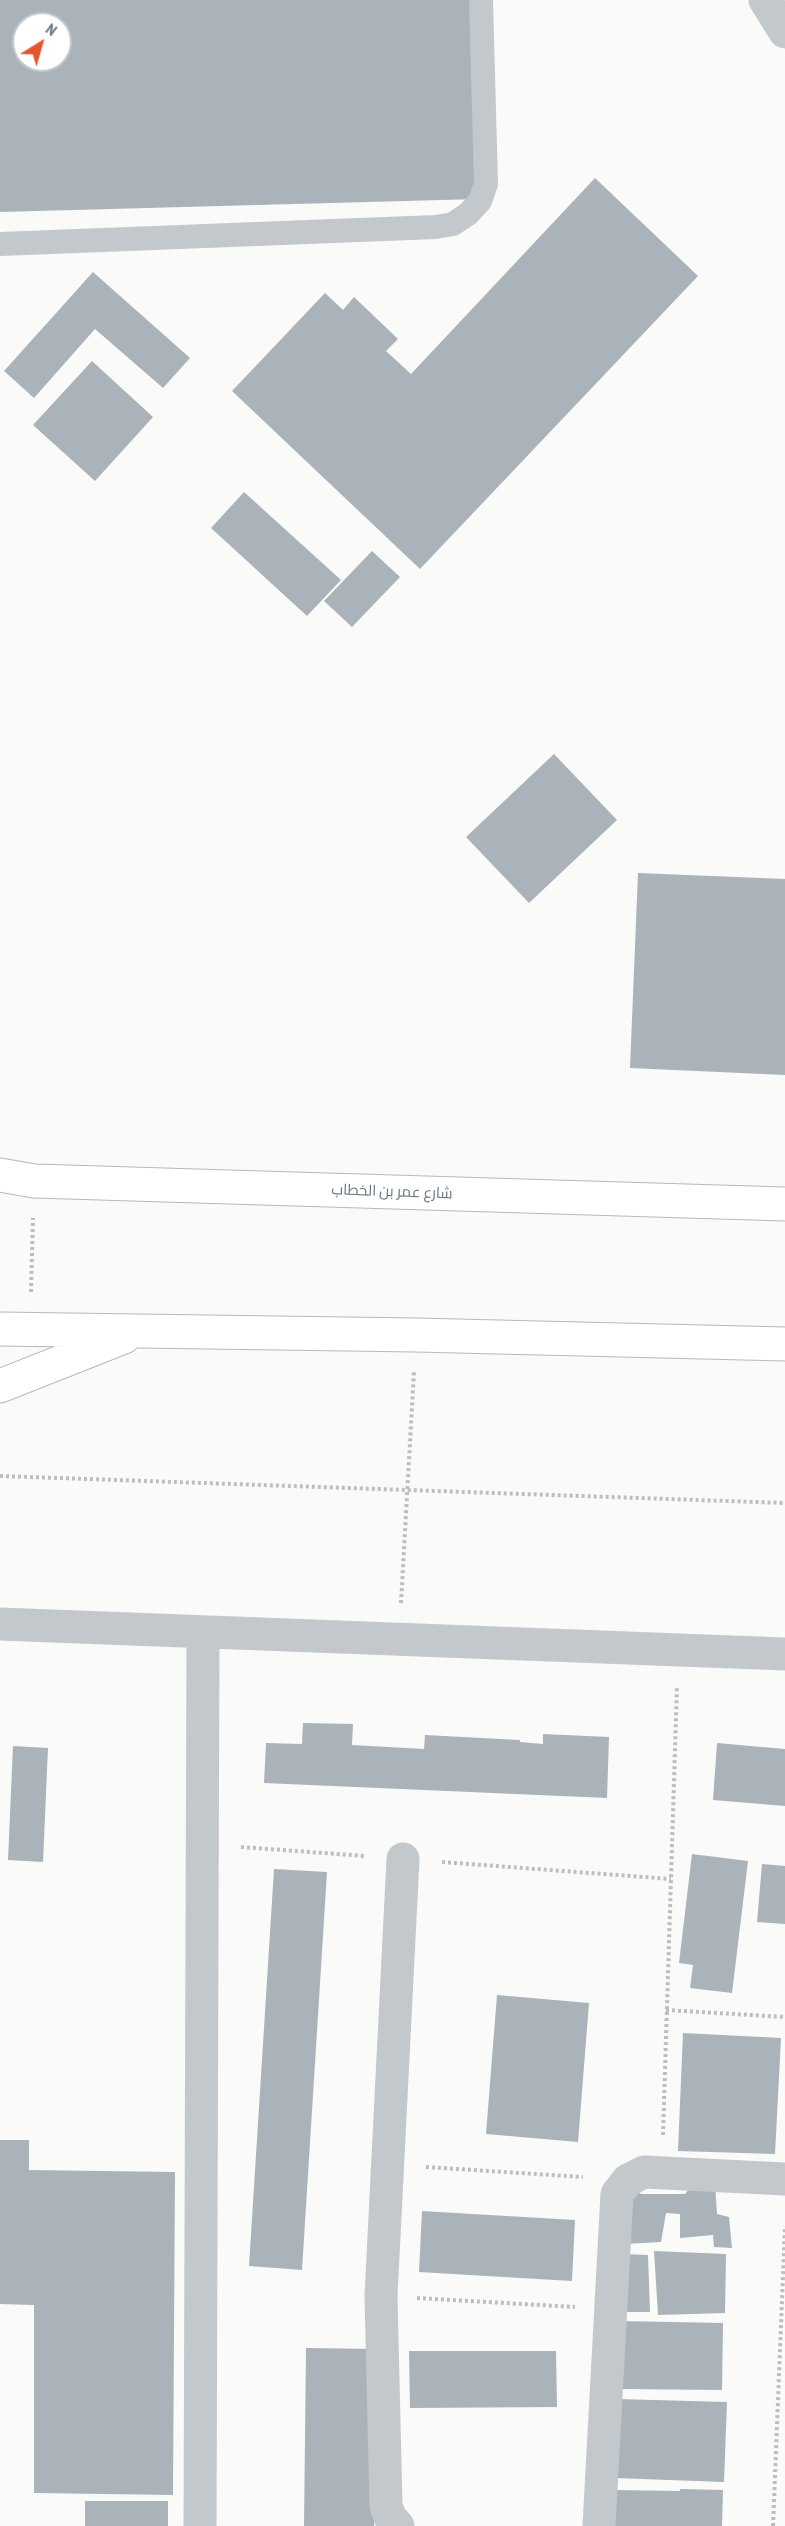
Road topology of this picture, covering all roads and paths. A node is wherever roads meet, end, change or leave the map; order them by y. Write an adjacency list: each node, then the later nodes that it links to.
1 (481, 0): 4 (lane)
2 (765, 0): 3 (street)
3 (785, 32)
4 (0, 244)
5 (0, 1175): 6 (street, شارع عمر بن الخطاب)
6 (34, 1181): 7 (street, شارع عمر بن الخطاب); 8 (path)
7 (785, 1204)
8 (15, 1330): 9 (street)
9 (138, 1332): 10 (street); 12 (street)
10 (416, 1335): 11 (street); 14 (path)
11 (785, 1344)
12 (0, 1386)
13 (0, 1476): 14 (path)
14 (407, 1489): 15 (path); 18 (path)
15 (785, 1503)
16 (0, 1624): 17 (street)
17 (203, 1632): 18 (street); 31 (street)
18 (399, 1640): 19 (street)
19 (678, 1650): 20 (street); 22 (path)
20 (785, 1654)
21 (403, 1859): 24 (street)
22 (666, 2010): 23 (path); 25 (path)
23 (785, 2017)
24 (388, 2165): 27 (path); 29 (street)
25 (662, 2171): 26 (street); 27 (street)
26 (785, 2179)
27 (628, 2180): 30 (street)
28 (785, 2226): 34 (path)
29 (381, 2296): 30 (path); 32 (street)
30 (611, 2309): 33 (street)
31 (200, 2526)
32 (398, 2526)
33 (598, 2526)
34 (773, 2526)

